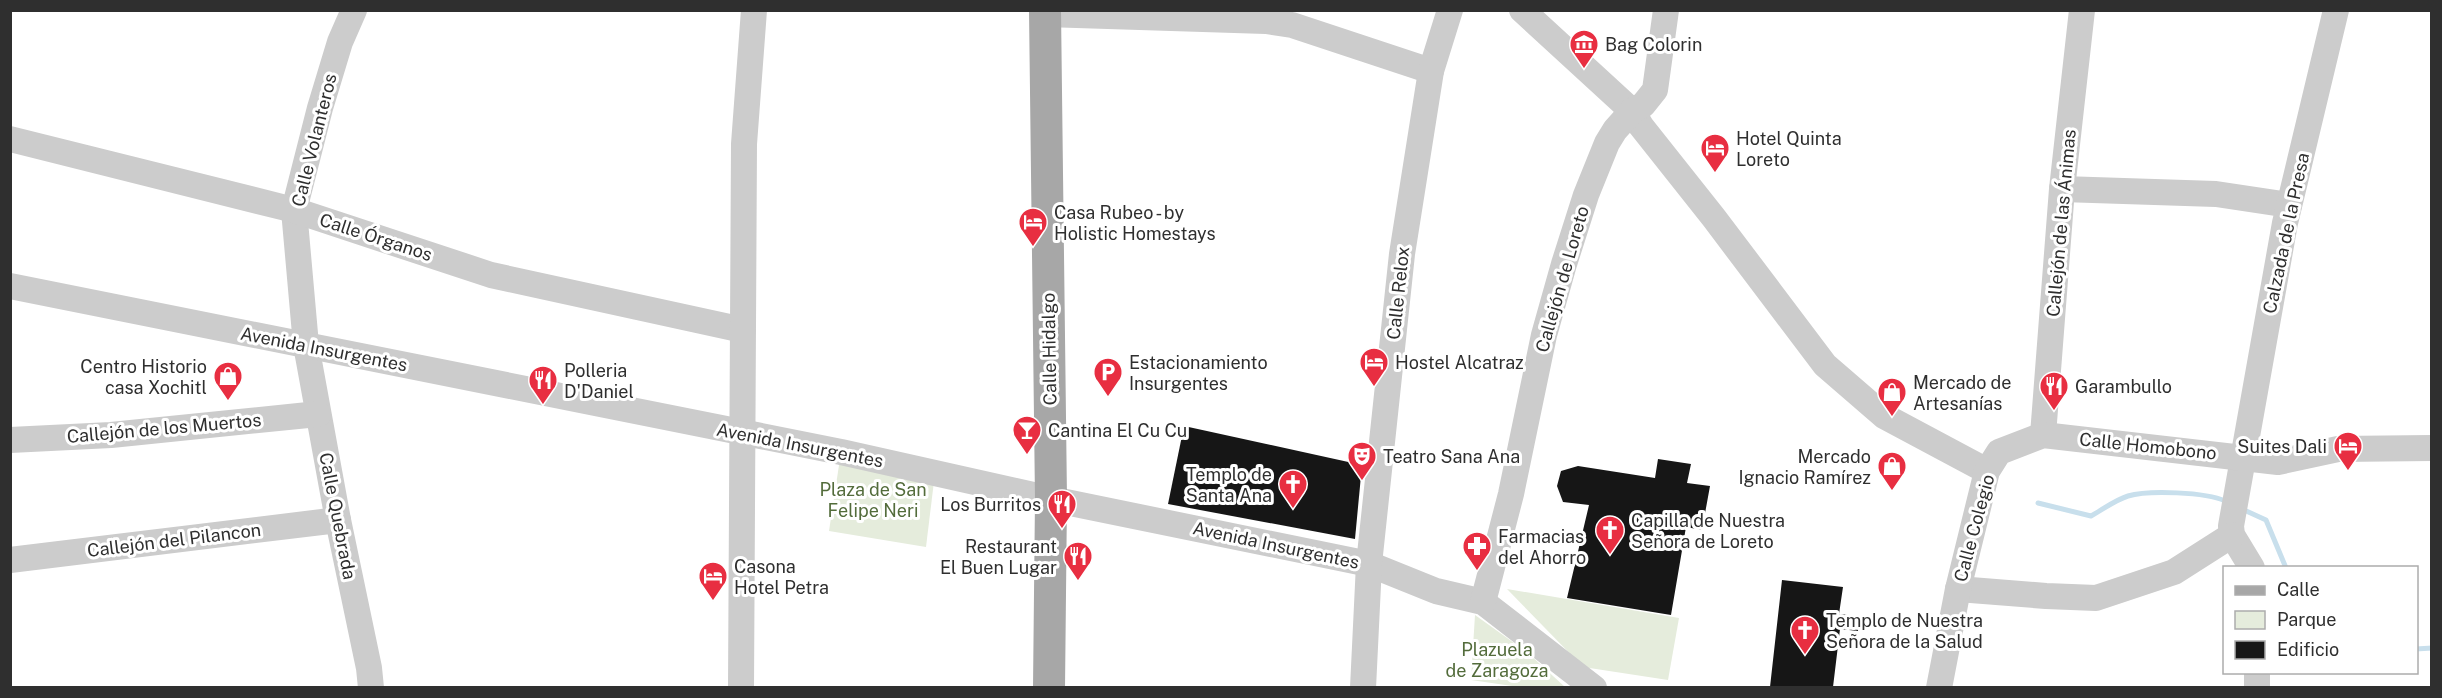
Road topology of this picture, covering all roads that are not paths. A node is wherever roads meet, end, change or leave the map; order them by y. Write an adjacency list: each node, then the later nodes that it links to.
1 (354, 10): 14 (street, Calle Volanteros)
2 (754, 10): 16 (street)
3 (1450, 10): 9 (street, Calle Relox)
4 (1522, 10): 10 (street)
5 (2082, 10): 12 (street, Callejón de las Ánimas)
6 (2336, 10): 13 (street, Calzada de la Presa)
7 (1046, 12): 9 (street); 25 (main road, Calle Hidalgo)
8 (1661, 13): 10 (street, Callejón de Loreto)
9 (1431, 71): 29 (street, Calle Relox)
10 (1632, 111): 24 (street); 32 (street, Callejón de Loreto)
11 (10, 139): 14 (street, Calle Órganos)
12 (2062, 189): 13 (street); 20 (street, Callejón de las Ánimas)
13 (2289, 205): 23 (street, Calzada de la Presa)
14 (294, 210): 16 (street, Calle Órganos); 17 (street, Calle Volanteros)
15 (10, 286): 17 (street, Avenida Insurgentes)
16 (743, 330): 19 (street)
17 (306, 345): 18 (street, Calle Quebrada); 19 (street, Avenida Insurgentes)
18 (318, 414): 21 (street, Callejón de los Muertos); 26 (street, Calle Quebrada)
19 (743, 434): 25 (street, Avenida Insurgentes); 34 (street)
20 (2043, 435): 23 (street, Calle Homobono); 24 (street, Calle Colegio)
21 (10, 440)
22 (2432, 448): 23 (street, Calle Homobono)
23 (2244, 456): 27 (street, Calzada de la Presa)
24 (1987, 471): 31 (street, Calle Colegio)
25 (1051, 498): 29 (street, Avenida Insurgentes); 35 (main road, Calle Hidalgo)
26 (338, 520): 28 (street, Callejón del Pilancon); 33 (street, Calle Quebrada)
27 (2232, 535): 30 (street); 31 (street)
28 (10, 560)
29 (1369, 564): 32 (street, Avenida Insurgentes); 36 (street, Calle Relox)
30 (2251, 566)
31 (1958, 589): 38 (street, Calle Colegio)
32 (1483, 602): 37 (street, Avenida Insurgentes)
33 (371, 687)
34 (741, 687)
35 (1049, 687)
36 (1363, 687)
37 (1594, 687)
38 (1939, 687)

